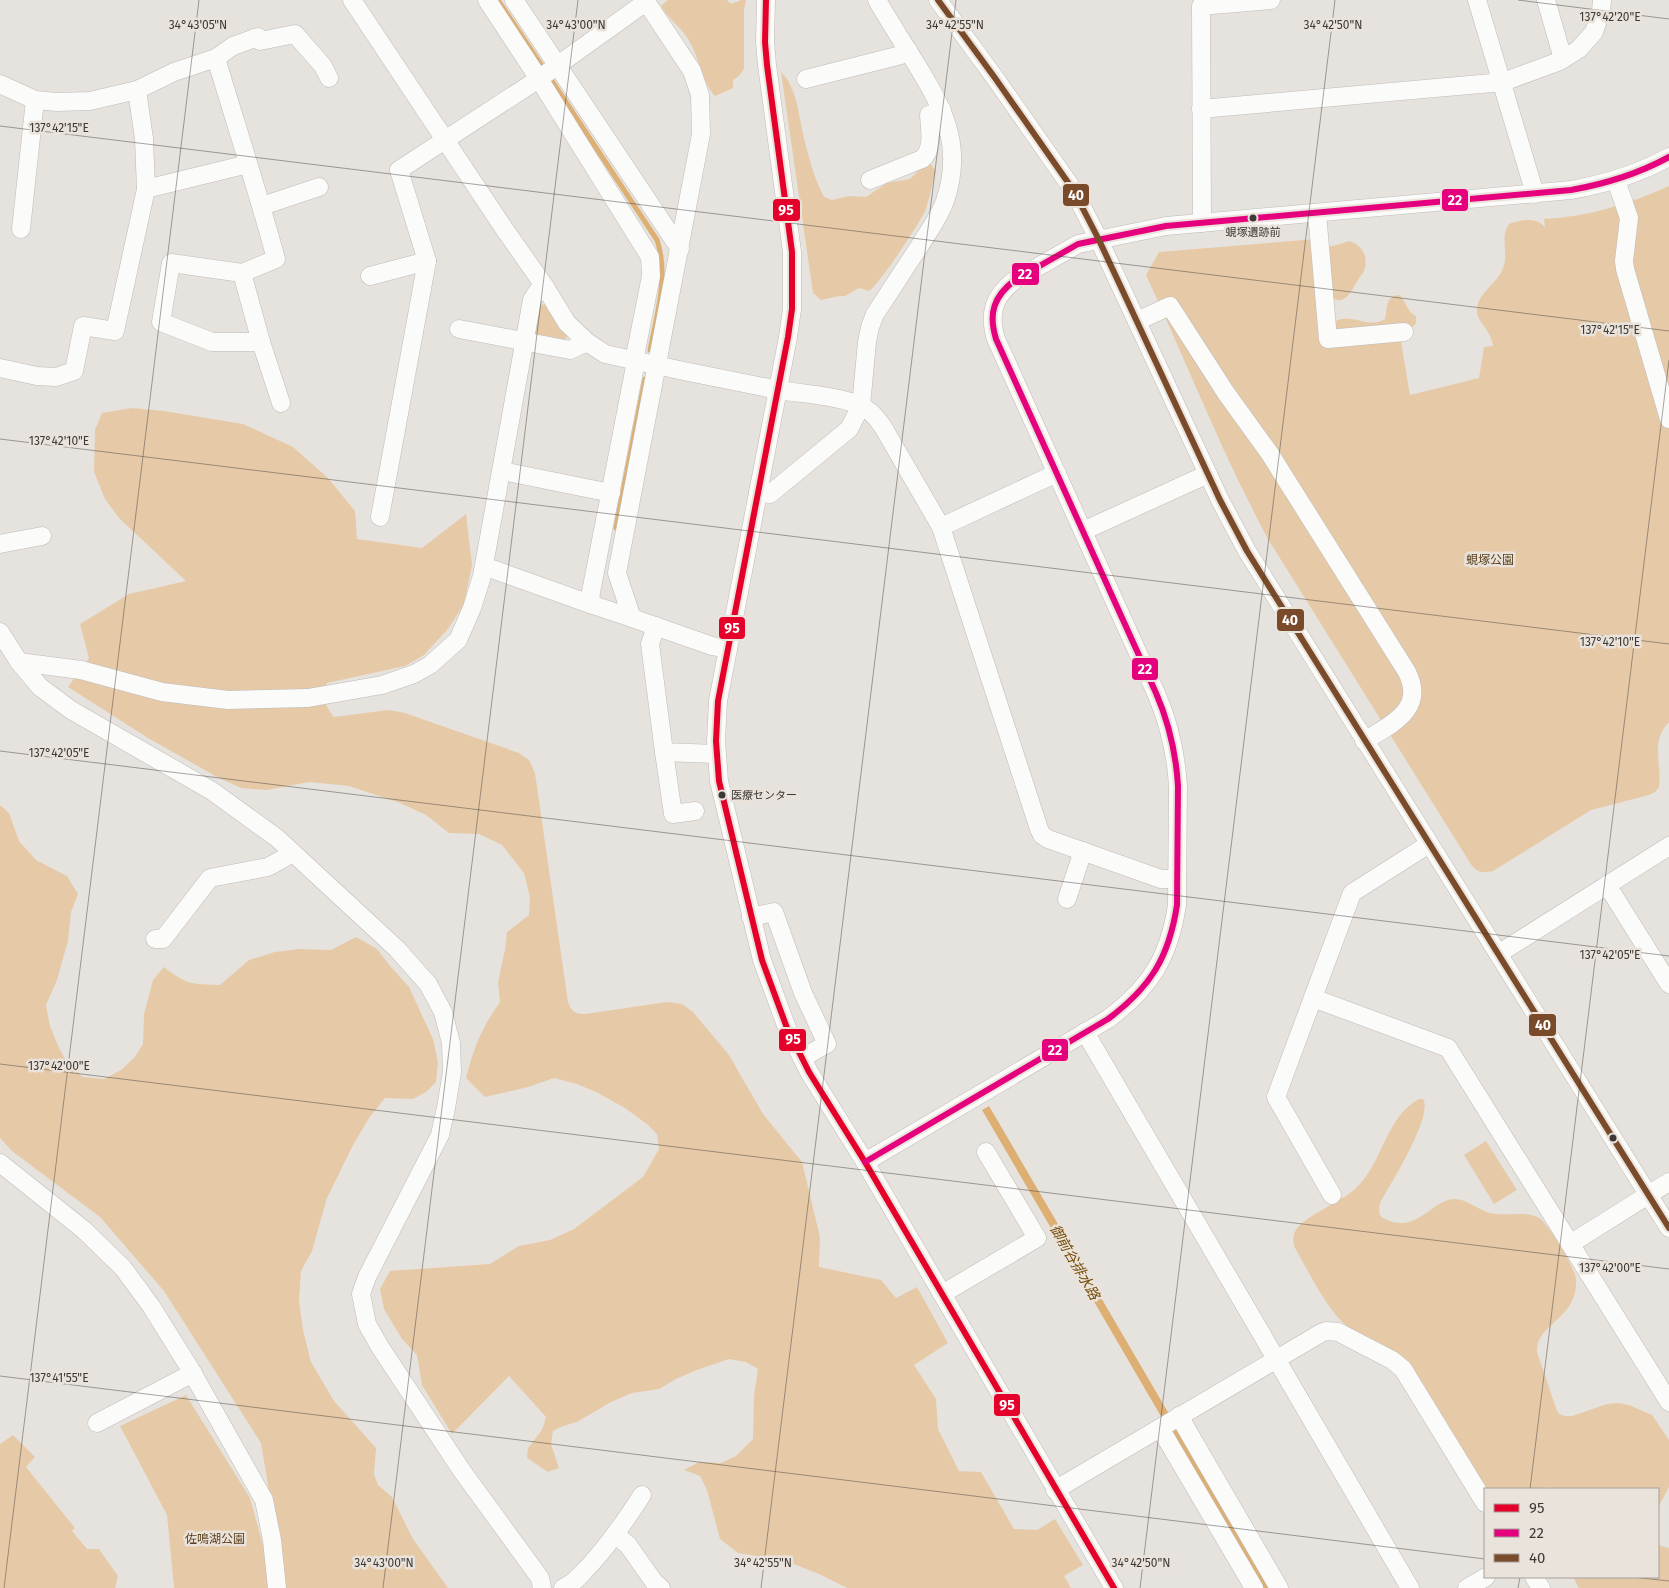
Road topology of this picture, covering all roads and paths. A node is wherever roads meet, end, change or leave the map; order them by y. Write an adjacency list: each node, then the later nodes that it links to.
1 (352, 0): 26 (street)
2 (486, 0): 18 (street)
3 (514, 0): 16 (street)
4 (766, 0): 53 (street)
5 (877, 0): 13 (street)
6 (938, 0): 38 (street)
7 (1272, 0): 12 (street)
8 (1478, 0): 20 (street)
9 (1546, 0): 15 (street)
10 (1602, 0): 15 (street)
11 (646, 1): 16 (street); 39 (street)
12 (1201, 3): 24 (street)
13 (908, 50): 19 (street); 25 (street)
14 (216, 58): 17 (street); 22 (street); 28 (street)
15 (1562, 59): 20 (street)
16 (557, 66): 18 (street); 39 (street)
17 (329, 78)
18 (539, 79): 26 (street); 50 (street)
19 (806, 79)
20 (1503, 82): 24 (street); 33 (street)
21 (0, 84): 23 (street)
22 (137, 90): 23 (street); 32 (street)
23 (36, 100): 37 (street)
24 (1201, 109): 36 (street)
25 (942, 110): 29 (street); 55 (street)
26 (445, 141): 40 (street); 43 (street)
27 (1669, 157): 30 (street)
28 (248, 164): 32 (street); 34 (street)
29 (870, 180)
30 (1616, 180): 33 (street); 56 (street)
31 (319, 187): 34 (street)
32 (146, 189): 52 (street)
33 (1535, 194): 35 (street)
34 (262, 206): 41 (street)
35 (1317, 213): 36 (street); 46 (street)
36 (1202, 223): 38 (street)
37 (21, 229)
38 (1099, 240): 44 (street); 58 (street)
39 (680, 249): 51 (street)
40 (427, 261): 42 (street); 62 (street)
41 (242, 273): 47 (street); 47 (street)
42 (370, 276)
43 (545, 287): 48 (street); 49 (street)
44 (1137, 322): 59 (street); 74 (street)
45 (459, 329): 48 (street)
46 (1404, 332)
47 (261, 342): 54 (street)
48 (525, 342): 49 (street); 73 (street)
49 (587, 342): 50 (street)
50 (635, 361): 51 (street); 61 (street)
51 (658, 365): 53 (street); 69 (street)
52 (0, 368)
53 (778, 390): 55 (street); 60 (street)
54 (281, 403)
55 (861, 406): 60 (street); 63 (street)
56 (1669, 420)
57 (512, 473): 61 (street)
58 (1057, 474): 63 (street); 64 (street)
59 (1208, 474): 64 (street); 74 (street)
60 (758, 492): 72 (street)
61 (611, 493): 68 (street)
62 (380, 517)
63 (941, 526): 80 (street)
64 (1083, 531): 82 (street)
65 (42, 536): 66 (street)
66 (0, 544)
67 (492, 569): 68 (street)
68 (590, 604): 69 (street)
69 (632, 618): 70 (street)
70 (656, 626): 72 (street); 75 (street)
71 (0, 632): 73 (street)
72 (728, 649): 76 (street)
73 (19, 662): 81 (street)
74 (1364, 741): 78 (street)
75 (664, 752): 76 (street); 77 (street)
76 (716, 754): 85 (street)
77 (695, 811)
78 (1429, 844): 87 (street); 89 (street)
79 (1669, 846): 83 (street)
80 (1084, 851): 82 (street); 84 (street)
81 (293, 853): 86 (street); 113 (street)
82 (1177, 879): 90 (street)
83 (1607, 885): 87 (street); 88 (street)
84 (1067, 899)
85 (751, 918): 91 (street); 91 (street)
86 (155, 938)
87 (1498, 954): 97 (street)
88 (1669, 984)
89 (1313, 998): 96 (street); 99 (street)
90 (1085, 1032): 93 (street); 101 (street)
91 (802, 1058): 93 (street)
92 (986, 1152): 100 (street)
93 (865, 1162): 100 (street)
94 (0, 1163): 102 (street)
95 (1669, 1182): 97 (street)
96 (1332, 1195)
97 (1648, 1195): 98 (street); 99 (street)
98 (1669, 1228)
99 (1570, 1244): 103 (street)
100 (942, 1294): 107 (street)
101 (1276, 1359): 104 (street); 109 (street); 119 (street)
102 (193, 1373): 105 (street); 112 (street)
103 (1669, 1402)
104 (1179, 1416): 106 (street); 118 (street)
105 (96, 1423)
106 (1160, 1428): 107 (street); 117 (street)
107 (1055, 1490): 116 (street)
108 (642, 1495): 110 (street)
109 (1484, 1501)
110 (616, 1535): 114 (street); 115 (street)
111 (1484, 1578): 120 (street)
112 (277, 1588)
113 (542, 1588)
114 (563, 1588)
115 (661, 1588)
116 (1114, 1588)
117 (1254, 1588)
118 (1279, 1588)
119 (1410, 1588)
120 (1467, 1588)

